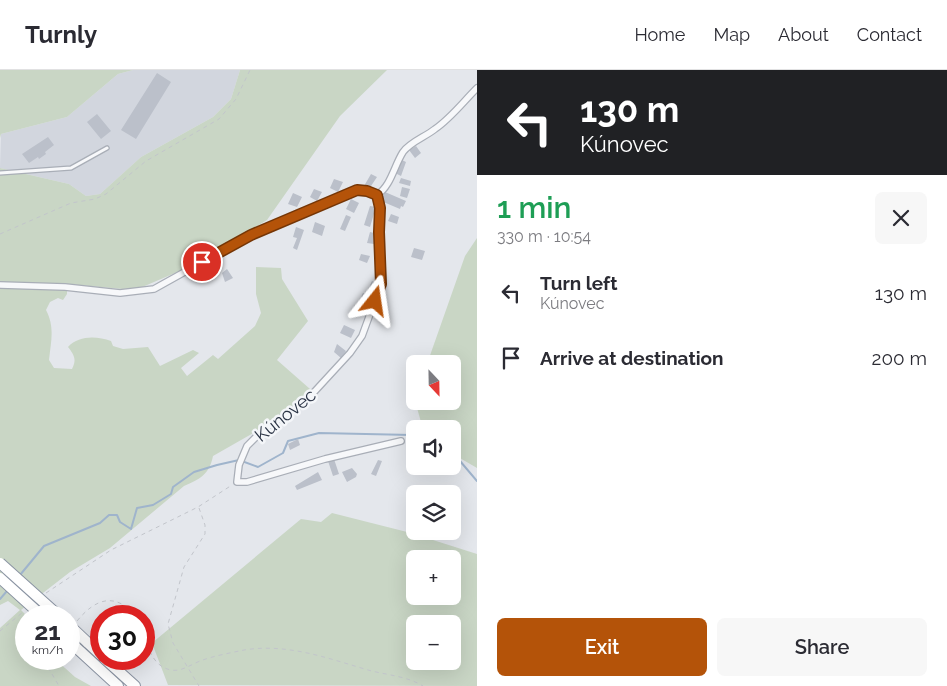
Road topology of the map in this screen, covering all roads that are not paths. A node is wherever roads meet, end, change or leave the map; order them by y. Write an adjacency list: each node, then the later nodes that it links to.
1 (477, 88): 4 (street)
2 (107, 148): 3 (lane)
3 (0, 173)
4 (377, 195): 5 (street); 6 (street, Kúnovec)
5 (0, 285)
6 (400, 441)
7 (0, 562): 10 (highway, bridge)
8 (0, 578): 9 (highway, bridge)
9 (30, 605)
10 (47, 605)
11 (80, 635): 12 (highway, bridge)
12 (90, 645)
13 (80, 650): 15 (highway)
14 (117, 670): 16 (highway)
15 (118, 686)
16 (135, 686)

